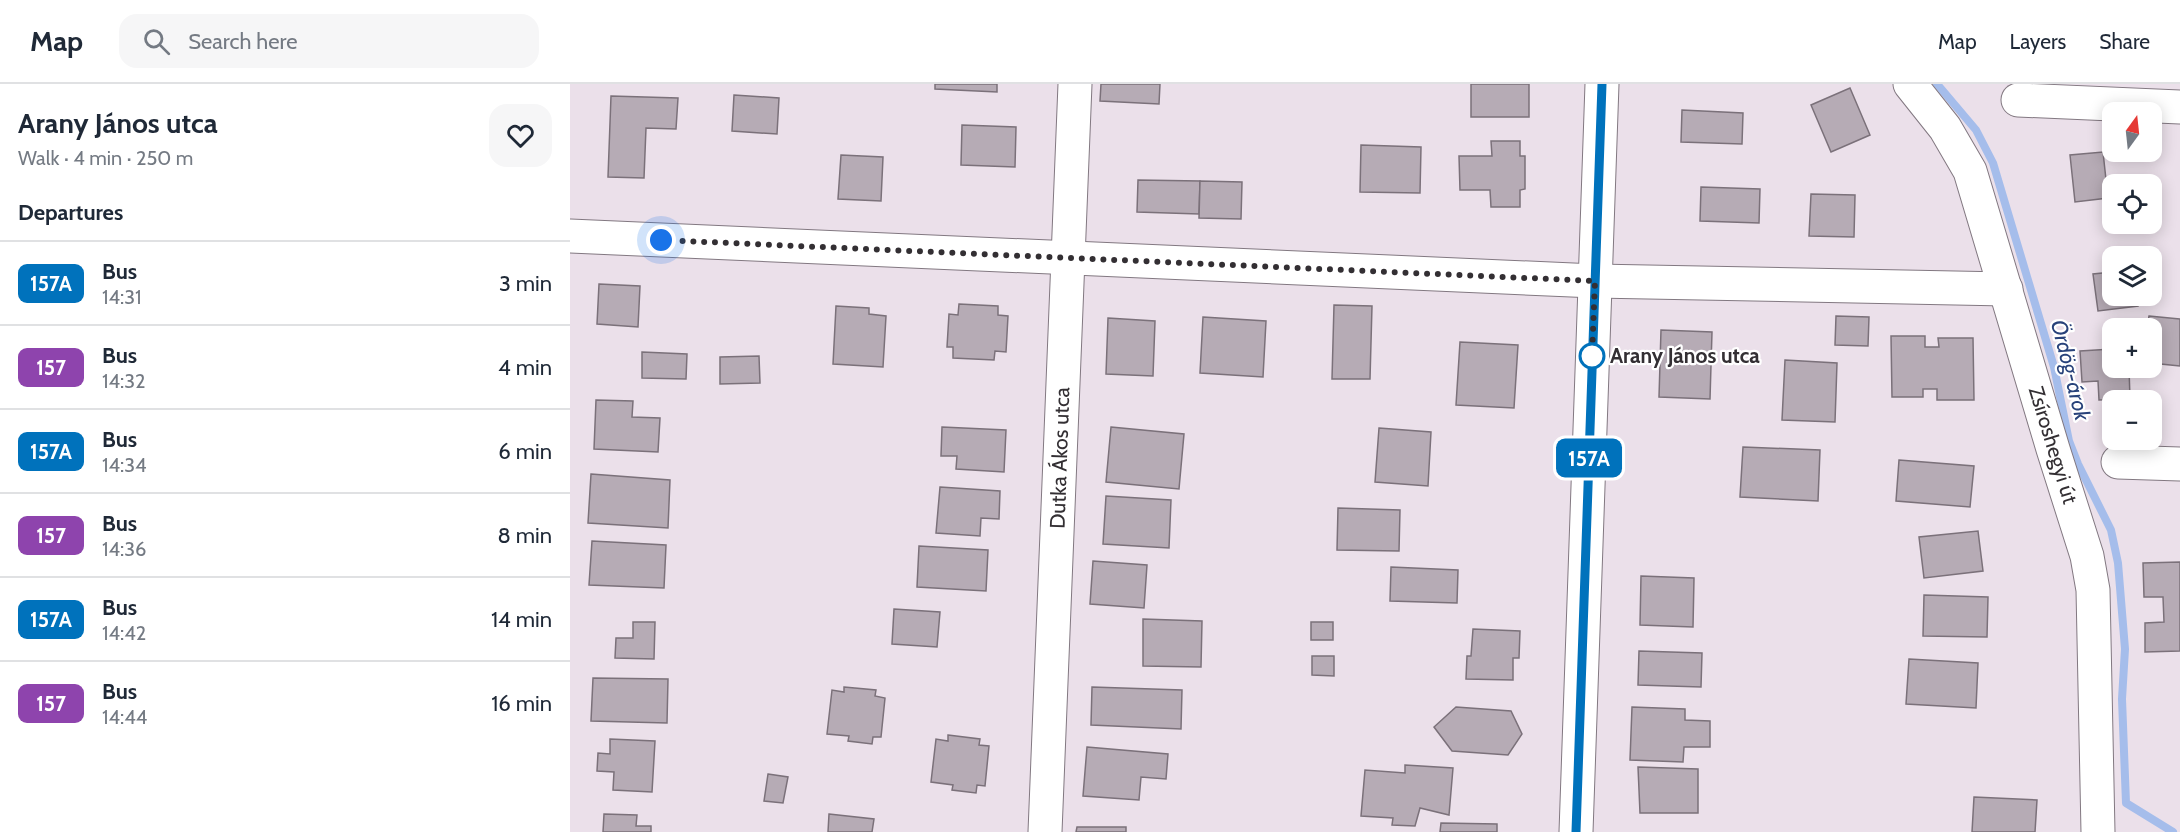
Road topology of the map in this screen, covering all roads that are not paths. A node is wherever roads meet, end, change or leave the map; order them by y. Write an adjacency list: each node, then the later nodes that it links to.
1 (1075, 84): 7 (street, Dutka Ákos utca)
2 (1602, 84): 8 (street)
3 (1910, 84): 9 (street, Zsíroshegyi út)
4 (2018, 100): 5 (street)
5 (2180, 107)
6 (570, 236): 7 (street)
7 (1068, 258): 8 (street); 12 (street, Dutka Ákos utca)
8 (1595, 281): 9 (street); 13 (street)
9 (2006, 289): 14 (street, Zsíroshegyi út)
10 (2118, 462): 11 (street)
11 (2180, 464)
12 (1045, 832)
13 (1576, 832)
14 (2098, 832)

